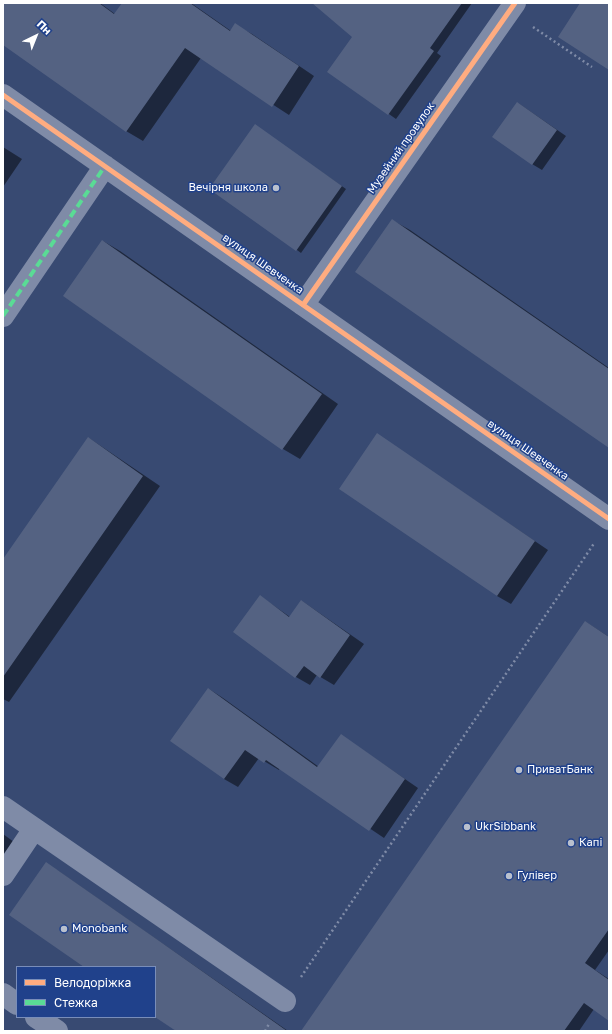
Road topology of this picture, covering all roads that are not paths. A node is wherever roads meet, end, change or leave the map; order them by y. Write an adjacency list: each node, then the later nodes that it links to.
1 (512, 7): 4 (street, Музейний провулок)
2 (3, 94): 3 (street, вулиця Шевченка)
3 (105, 166): 4 (street, вулиця Шевченка); 5 (street)
4 (303, 305): 6 (street, вулиця Шевченка)
5 (3, 316)
6 (609, 519)
7 (3, 807): 8 (street)
8 (34, 829): 9 (street); 11 (street)
9 (3, 875)
10 (3, 994): 12 (street)
11 (285, 1001)
12 (16, 1003)
13 (38, 1018): 14 (street)
14 (57, 1031)

